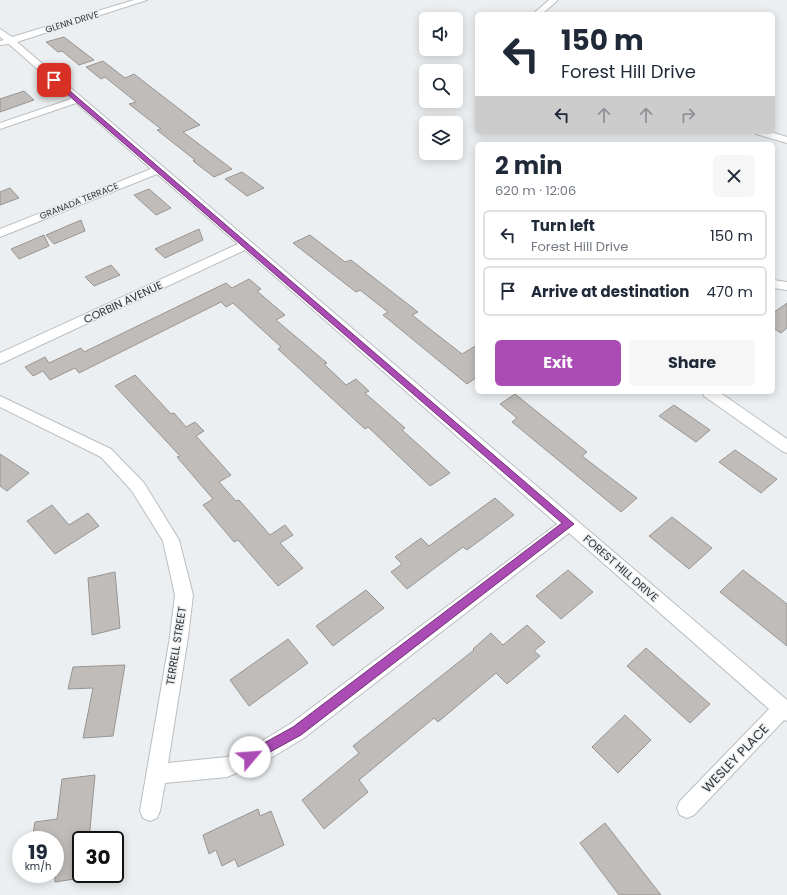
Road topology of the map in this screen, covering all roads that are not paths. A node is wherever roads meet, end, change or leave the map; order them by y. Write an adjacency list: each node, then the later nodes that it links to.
1 (143, 0): 4 (street, GLENN DRIVE)
2 (554, 0): 3 (street)
3 (539, 12)
4 (3, 39): 5 (street, FOREST HILL DRIVE)
5 (76, 100): 6 (street); 9 (street, FOREST HILL DRIVE)
6 (0, 126)
7 (767, 134): 8 (street)
8 (787, 140)
9 (158, 170): 10 (street, GRANADA TERRACE); 11 (street, FOREST HILL DRIVE)
10 (0, 233)
11 (246, 245): 14 (street, CORBIN AVENUE); 18 (street, FOREST HILL DRIVE)
12 (775, 284): 13 (street)
13 (787, 286)
14 (0, 359)
15 (712, 394): 17 (street)
16 (0, 401): 20 (street, TERRELL STREET)
17 (787, 446)
18 (569, 524): 19 (street, FOREST HILL DRIVE); 20 (street)
19 (785, 710): 21 (street, WESLEY PLACE)
20 (157, 774): 22 (street, TERRELL STREET)
21 (687, 808)
22 (150, 811)

